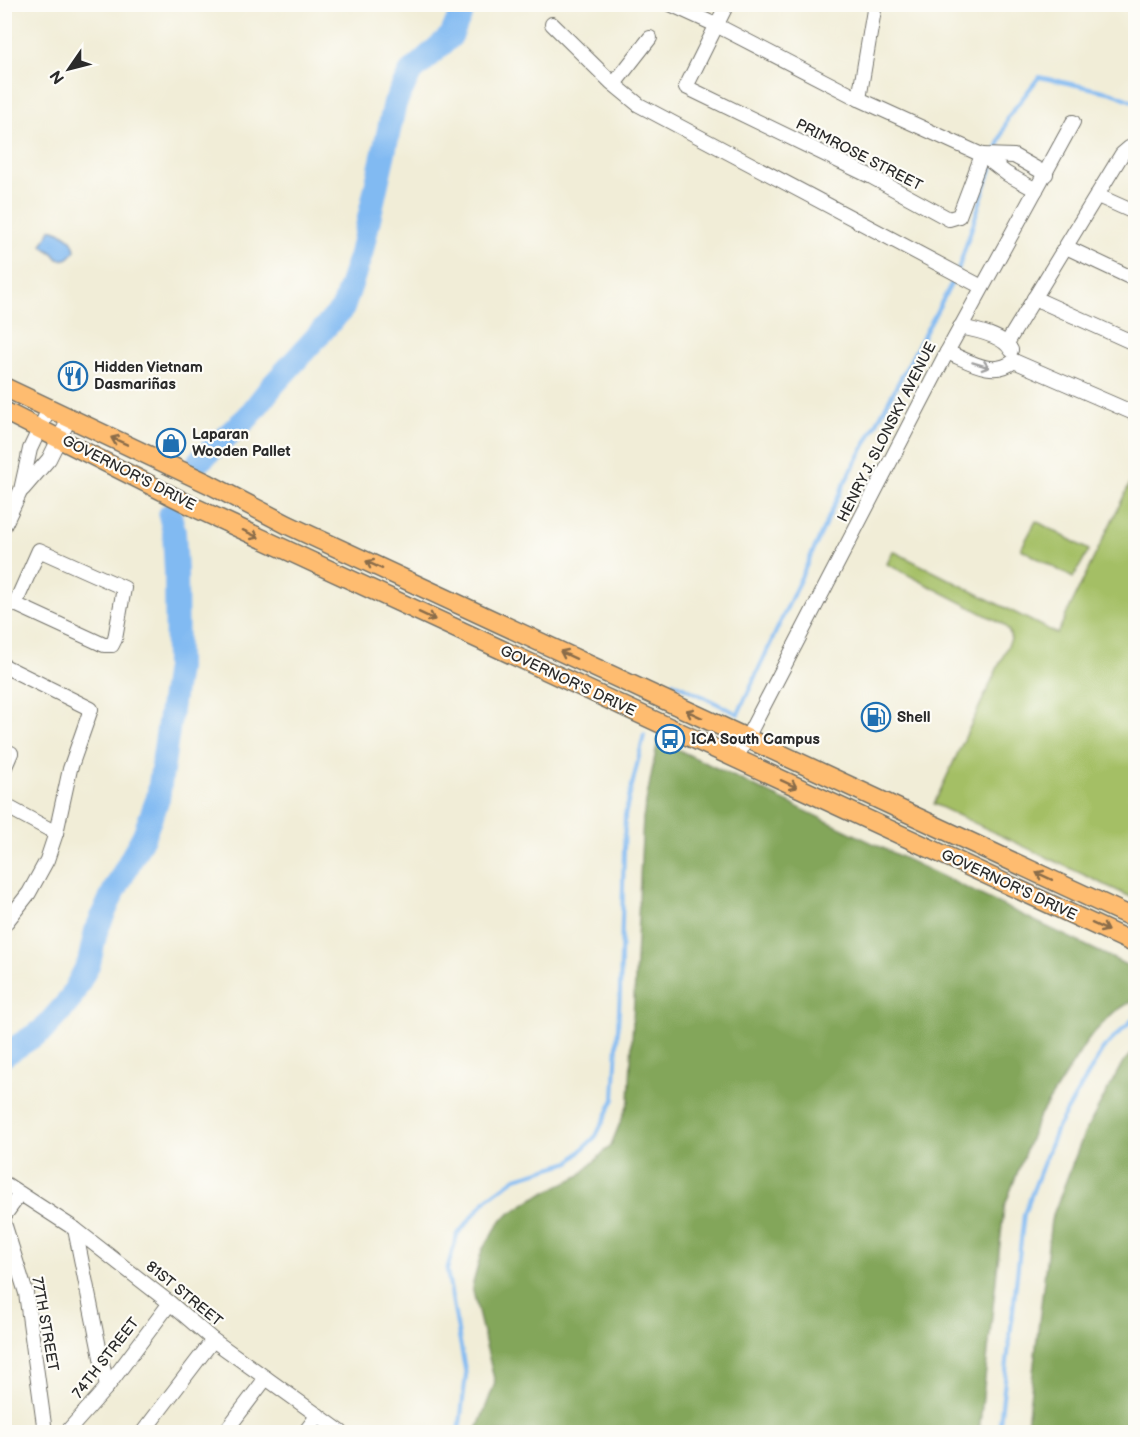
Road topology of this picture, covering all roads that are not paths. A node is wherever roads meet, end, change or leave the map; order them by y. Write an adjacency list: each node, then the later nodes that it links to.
1 (670, 4): 5 (street)
2 (727, 4): 5 (street)
3 (875, 4): 8 (street)
4 (552, 24): 7 (street)
5 (716, 26): 8 (street); 11 (street, PRIMROSE STREET)
6 (650, 38): 7 (street)
7 (614, 84): 18 (street)
8 (859, 99): 11 (street)
9 (1073, 122): 12 (street, HENRY J. SLONSKY AVENUE)
10 (1132, 148): 14 (street)
11 (982, 155): 12 (street); 13 (street)
12 (1046, 174): 13 (street, HENRY J. SLONSKY AVENUE)
13 (1036, 190): 18 (street, HENRY J. SLONSKY AVENUE)
14 (1098, 196): 15 (street); 16 (street)
15 (1136, 213)
16 (1066, 247): 17 (street); 19 (street)
17 (1136, 280)
18 (982, 287): 20 (street, HENRY J. SLONSKY AVENUE)
19 (1034, 298): 21 (street); 22 (street)
20 (960, 327): 21 (street); 23 (street, HENRY J. SLONSKY AVENUE)
21 (1007, 343): 24 (street)
22 (1136, 344)
23 (947, 352): 24 (street, one-way to 24); 36 (street, HENRY J. SLONSKY AVENUE)
24 (1014, 361): 28 (street)
25 (4, 387): 26 (main road, GOVERNOR'S DRIVE)
26 (49, 409): 29 (main road, GOVERNOR'S DRIVE); 30 (street)
27 (4, 411): 30 (main road, GOVERNOR'S DRIVE)
28 (1136, 414)
29 (69, 419): 31 (street); 36 (main road, GOVERNOR'S DRIVE, one-way to 29)
30 (40, 428): 31 (main road, GOVERNOR'S DRIVE); 32 (street)
31 (60, 438): 32 (street); 38 (main road, GOVERNOR'S DRIVE, one-way to 38)
32 (21, 490): 33 (street)
33 (4, 526)
34 (10, 602): 34 (street)
35 (4, 666): 41 (street)
36 (747, 738): 38 (street, HENRY J. SLONSKY AVENUE); 42 (main road, GOVERNOR'S DRIVE, one-way to 36)
37 (11, 753): 39 (street)
38 (736, 759): 44 (main road, GOVERNOR'S DRIVE, one-way to 44)
39 (4, 769)
40 (4, 806): 41 (street)
41 (56, 832): 43 (street)
42 (1136, 919)
43 (4, 925)
44 (1136, 944)
45 (4, 1183): 46 (street, 81ST STREET)
46 (20, 1194): 47 (street); 49 (street, 81ST STREET)
47 (4, 1216)
48 (4, 1223): 55 (street, 77TH STREET)
49 (75, 1229): 50 (street, 81ST STREET); 53 (street)
50 (170, 1303): 51 (street, 81ST STREET); 53 (street, 74TH STREET)
51 (213, 1340): 52 (street, 81ST STREET); 57 (street)
52 (266, 1378): 54 (street, 81ST STREET); 58 (street)
53 (107, 1388): 56 (street, 74TH STREET)
54 (318, 1415): 59 (street); 60 (street, 81ST STREET)
55 (45, 1432)
56 (67, 1432)
57 (143, 1432)
58 (225, 1432)
59 (305, 1432)
60 (341, 1432)

